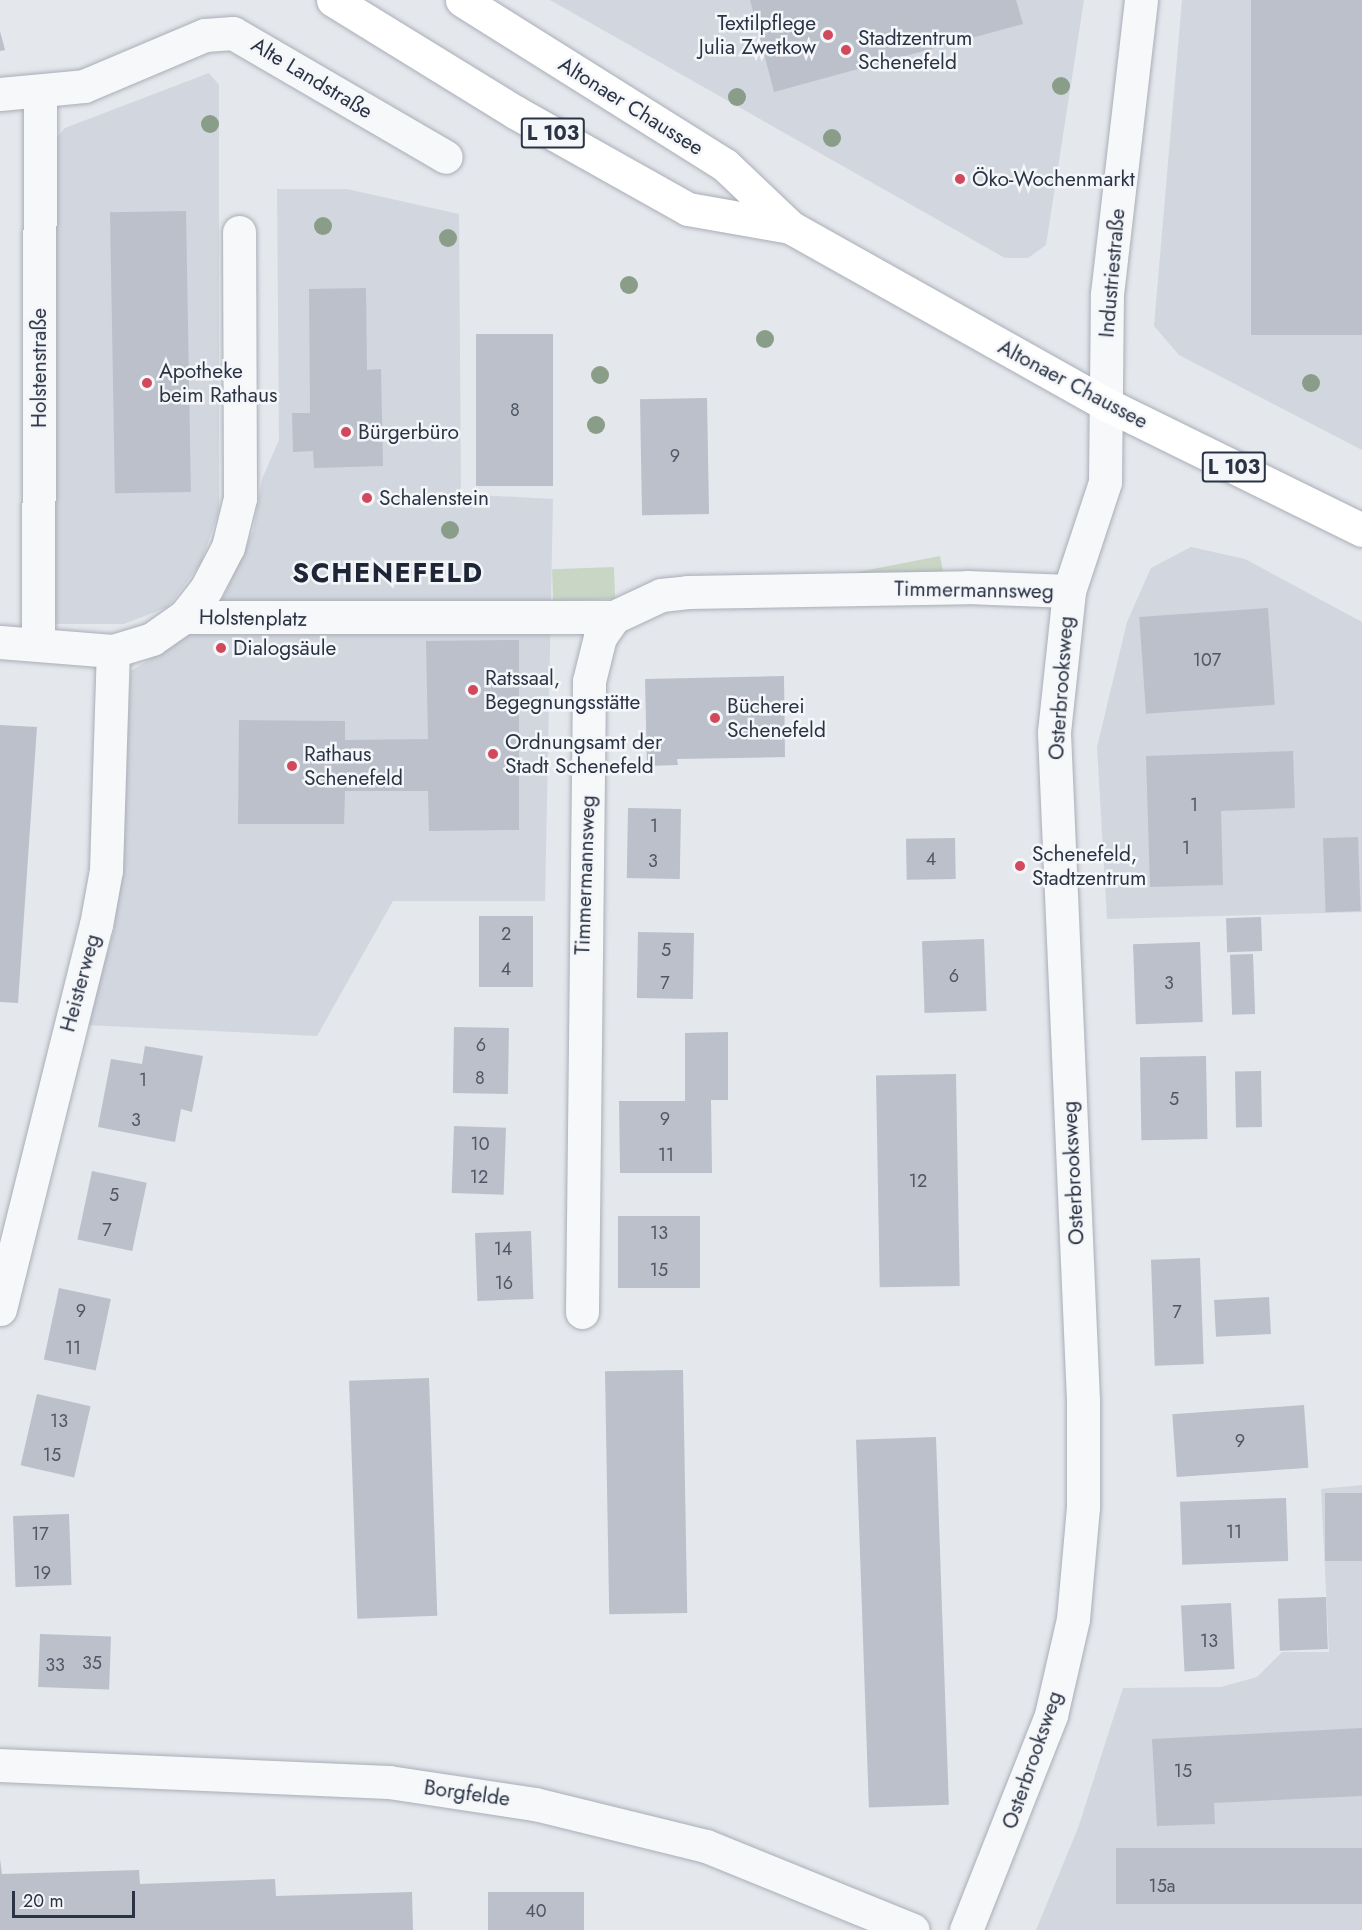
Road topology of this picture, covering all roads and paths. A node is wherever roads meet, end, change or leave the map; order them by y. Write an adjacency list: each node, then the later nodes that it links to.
1 (333, 0): 7 (main road, Altonaer Chaussee / L 103)
2 (462, 0): 7 (main road, Altonaer Chaussee / L 103)
3 (1141, 0): 9 (street, Industriestraße)
4 (0, 94): 5 (street, Alte Landstraße)
5 (40, 94): 6 (street, Alte Landstraße); 15 (street, Holstenstraße)
6 (446, 157)
7 (790, 226): 9 (main road, Altonaer Chaussee / L 103)
8 (239, 232): 12 (street, Holstenplatz)
9 (1106, 404): 10 (main road, Altonaer Chaussee / L 103); 11 (street, Osterbrooksweg)
10 (1362, 530)
11 (1069, 591): 13 (street, Timmermannsweg); 21 (street, Osterbrooksweg)
12 (184, 617): 13 (street, Holstenplatz); 16 (street)
13 (614, 617): 18 (street, Timmermannsweg)
14 (0, 642): 15 (street)
15 (38, 642): 16 (street)
16 (113, 651): 17 (street, Heisterweg)
17 (0, 1310)
18 (582, 1312)
19 (0, 1765): 20 (street, Borgfelde)
20 (913, 1930)
21 (966, 1930)

